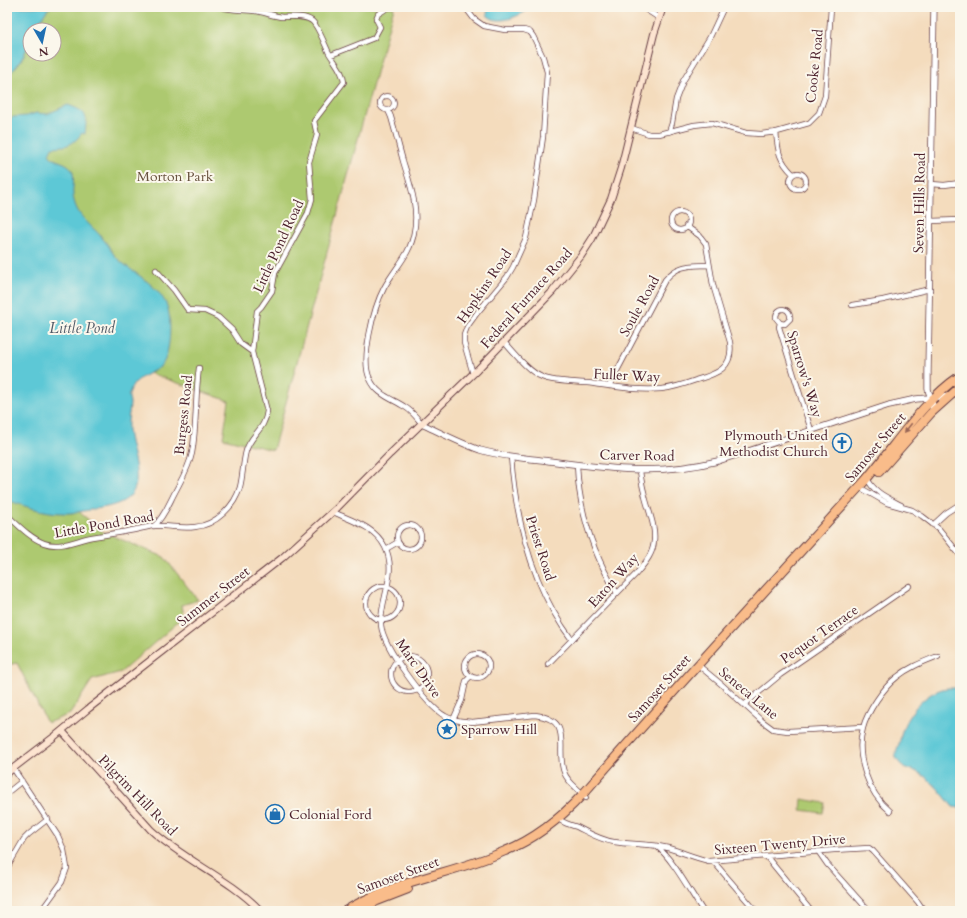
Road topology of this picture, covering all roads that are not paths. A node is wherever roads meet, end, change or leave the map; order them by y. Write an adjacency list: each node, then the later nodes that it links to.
1 (221, 7): 10 (street, Little Pond Road)
2 (390, 7): 10 (street)
3 (465, 7): 29 (street, Hopkins Road)
4 (642, 7): 9 (street)
5 (663, 7): 9 (main road, Federal Furnace Road)
6 (724, 7): 13 (street)
7 (831, 7): 14 (street, Cooke Road)
8 (934, 7): 17 (street, Seven Hills Road)
9 (659, 18): 12 (main road, Federal Furnace Road)
10 (330, 56): 27 (street, Little Pond Road)
11 (388, 110): 36 (street)
12 (631, 128): 13 (street, Cooke Road); 26 (main road, Federal Furnace Road)
13 (669, 132): 14 (street, Cooke Road)
14 (776, 132): 15 (street)
15 (793, 174)
16 (960, 183): 17 (street)
17 (931, 184): 19 (street, Seven Hills Road)
18 (960, 220): 19 (street)
19 (930, 221): 23 (street, Seven Hills Road)
20 (686, 226): 21 (street, Fuller Way)
21 (709, 265): 31 (street, Soule Road); 31 (street, Fuller Way)
22 (156, 270): 27 (street)
23 (930, 289): 24 (street); 34 (street, Seven Hills Road)
24 (852, 305)
25 (780, 323): 37 (street, Sparrow's Way)
26 (504, 342): 29 (main road, Federal Furnace Road); 31 (street, Fuller Way)
27 (252, 352): 48 (street, Little Pond Road)
28 (199, 368): 48 (street, Burgess Road)
29 (473, 374): 36 (main road, Federal Furnace Road)
30 (960, 376): 34 (highway)
31 (609, 386)
32 (960, 387): 33 (highway)
33 (950, 396): 34 (street); 35 (highway)
34 (932, 398): 35 (street, Seven Hills Road); 37 (street, Carver Road); 41 (highway, Samoset Street, one-way to 41)
35 (932, 413): 41 (highway, Samoset Street)
36 (422, 424): 38 (street, Carver Road); 45 (main road, Summer Street)
37 (811, 430): 40 (street, Carver Road)
38 (511, 457): 39 (street, Carver Road); 56 (street, Priest Road)
39 (577, 465): 40 (street, Carver Road); 54 (street)
40 (640, 471): 54 (street, Eaton Way)
41 (868, 481): 42 (highway, Samoset Street); 44 (street)
42 (861, 489): 44 (street); 60 (highway, Samoset Street)
43 (960, 504): 47 (street)
44 (906, 508): 47 (street)
45 (333, 512): 50 (street, Marc Drive); 66 (main road, Summer Street)
46 (7, 515): 48 (street, Little Pond Road)
47 (933, 525): 51 (street)
48 (154, 526)
49 (398, 542): 49 (street); 50 (street)
50 (386, 549): 52 (street, Marc Drive)
51 (960, 555)
52 (388, 586): 55 (street, Marc Drive); 55 (street); 55 (street)
53 (910, 586): 63 (street, Pequot Terrace)
54 (617, 593): 56 (street, Eaton Way)
55 (381, 621): 58 (street, Marc Drive)
56 (572, 640): 59 (street, Eaton Way)
57 (938, 656): 65 (street)
58 (398, 660): 62 (street, Marc Drive); 62 (street); 62 (street)
59 (548, 664)
60 (699, 667): 63 (street, Seneca Lane); 71 (highway, Samoset Street)
61 (471, 676): 61 (street); 64 (street)
62 (419, 690): 64 (street, Marc Drive)
63 (744, 705): 65 (street, Seneca Lane)
64 (453, 720): 71 (street, Marc Drive)
65 (863, 727): 72 (street)
66 (62, 731): 67 (main road, Summer Street); 81 (main road, Pilgrim Hill Road)
67 (13, 768): 68 (main road, Summer Street); 69 (street)
68 (7, 773)
69 (22, 781): 70 (street); 73 (street)
70 (7, 793)
71 (585, 796): 74 (highway, Samoset Street)
72 (890, 811)
73 (48, 820): 79 (street); 80 (street)
74 (560, 820): 75 (street, Sixteen Twenty Drive); 82 (highway, Samoset Street); 83 (highway, Samoset Street)
75 (656, 846): 78 (street, Sixteen Twenty Drive); 84 (street)
76 (818, 851): 77 (street, Sixteen Twenty Drive); 87 (street); 88 (street, Sixteen Twenty Drive)
77 (766, 856): 78 (street, Sixteen Twenty Drive); 86 (street)
78 (713, 861): 85 (street)
79 (7, 868)
80 (41, 911)
81 (261, 911)
82 (345, 911)
83 (359, 911)
84 (703, 911)
85 (756, 911)
86 (812, 911)
87 (869, 911)
88 (924, 911)

